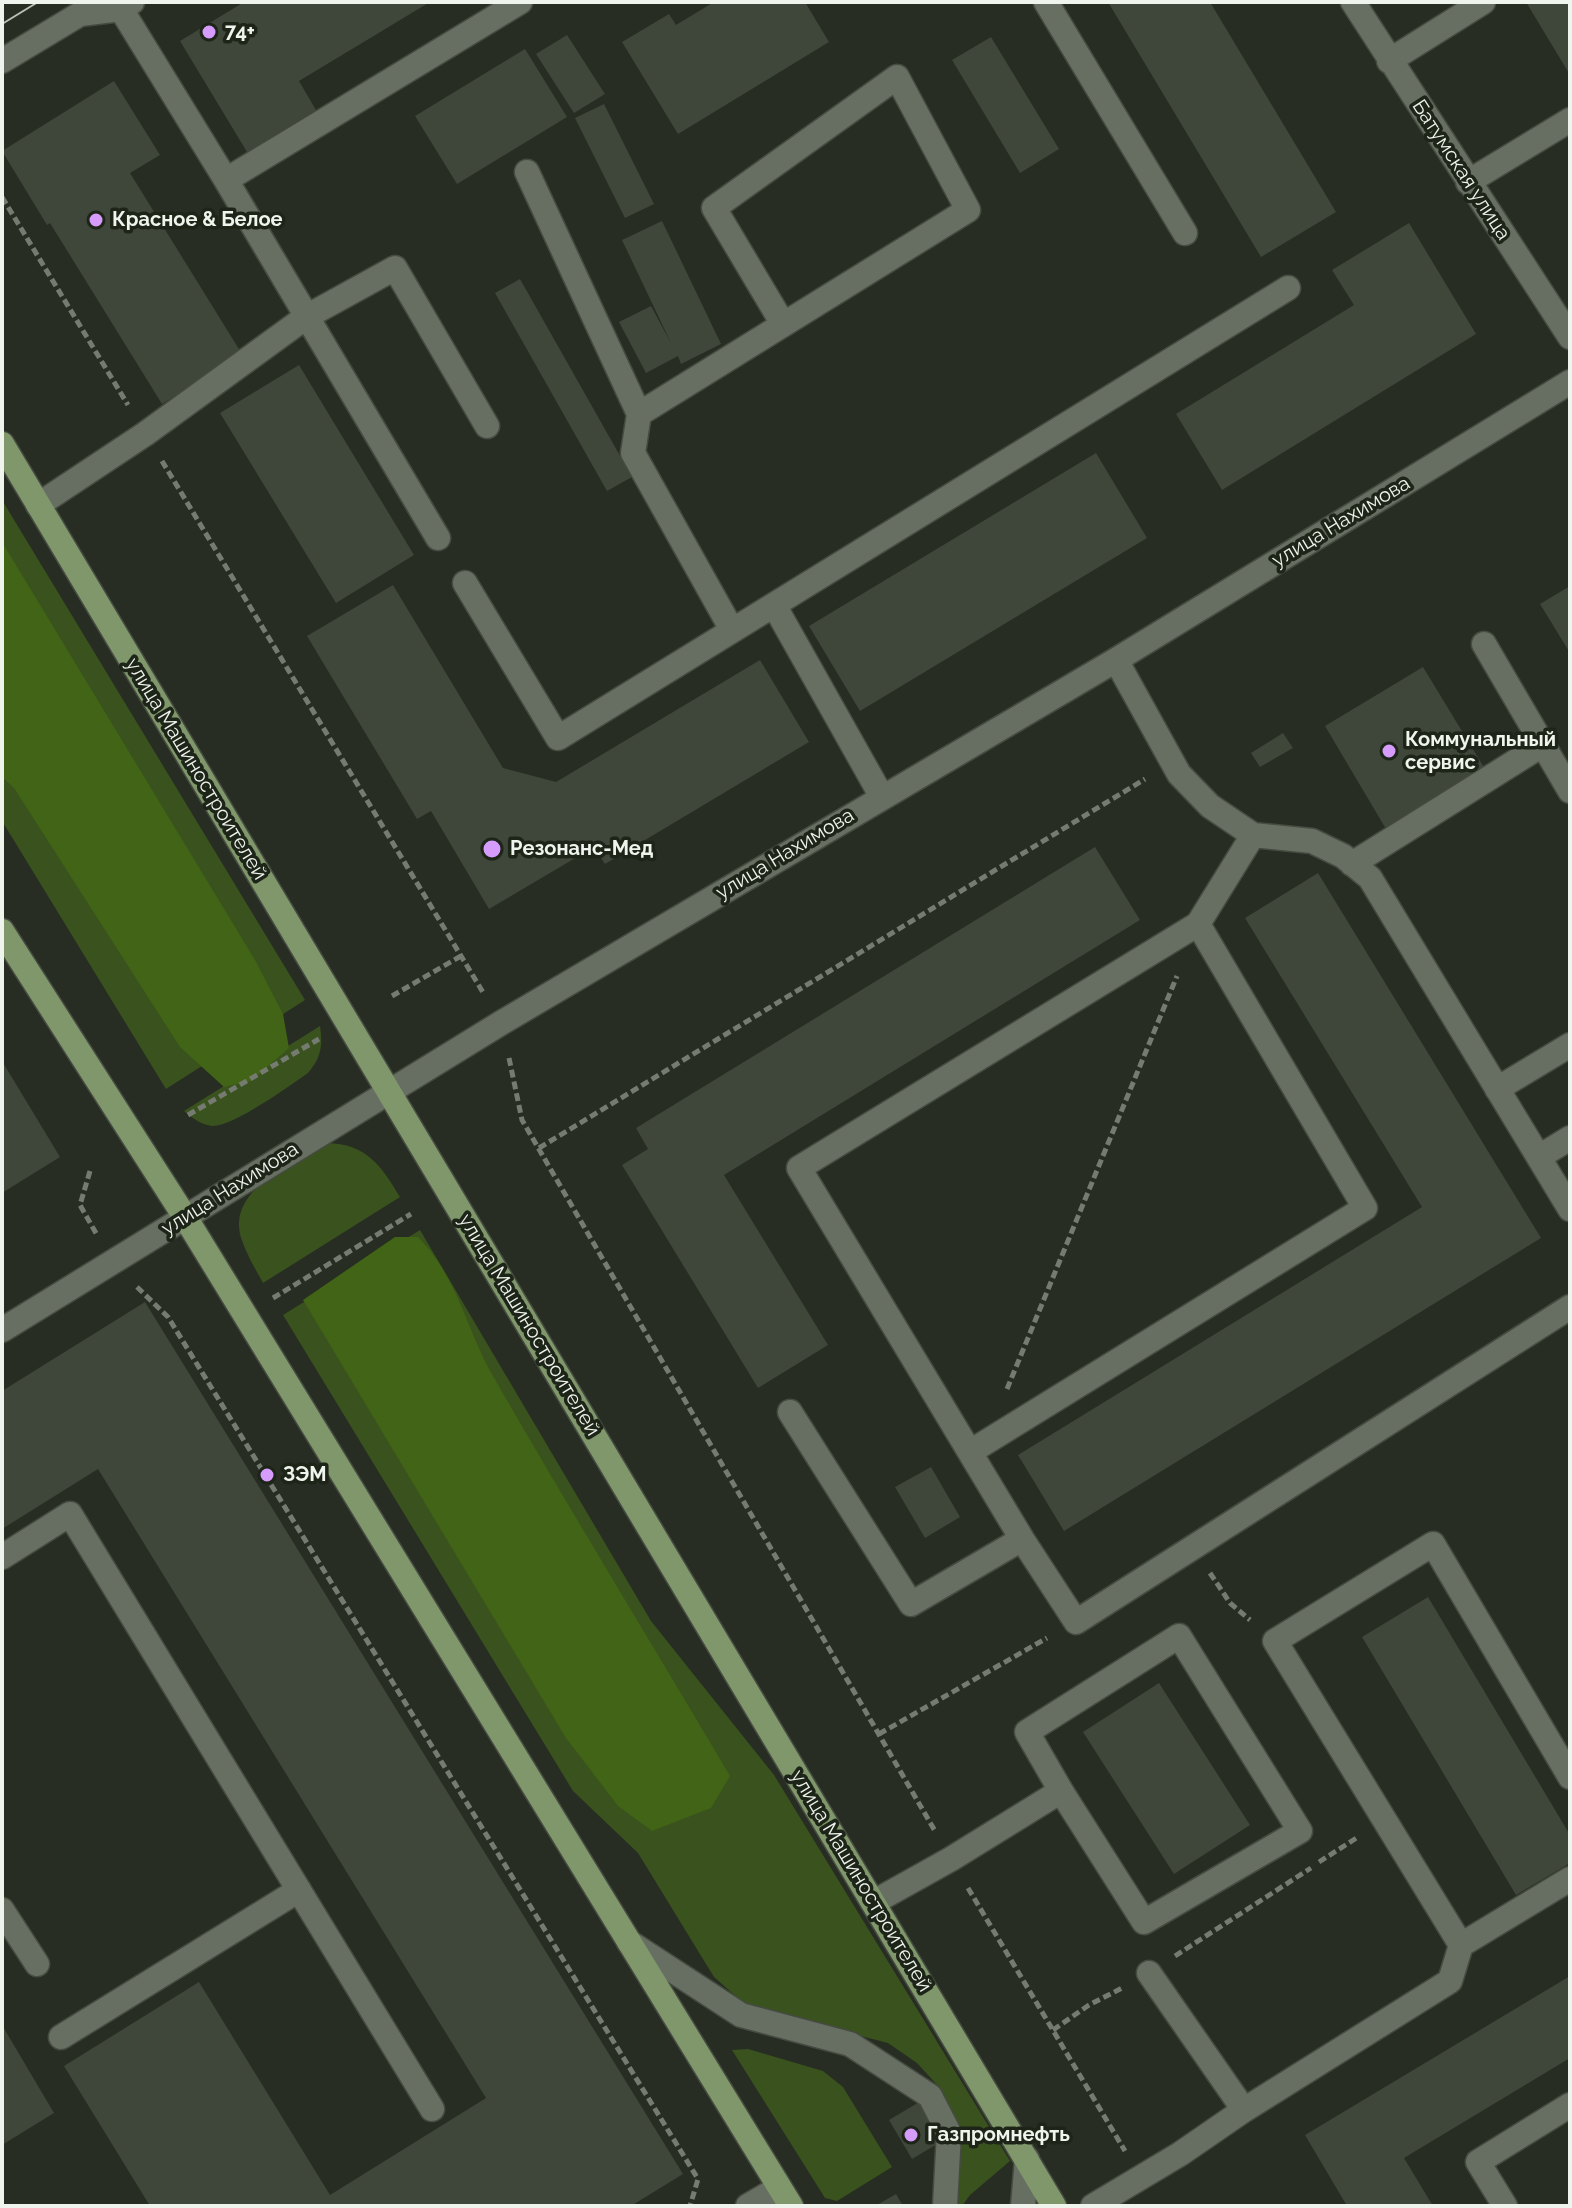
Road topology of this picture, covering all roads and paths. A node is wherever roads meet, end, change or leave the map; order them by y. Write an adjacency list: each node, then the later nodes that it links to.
1 (520, 2): 10 (street)
2 (1046, 2): 13 (street)
3 (1353, 2): 7 (street, Батумская улица)
4 (1483, 2): 7 (street)
5 (126, 5): 6 (street); 10 (street)
6 (2, 61)
7 (1389, 61): 11 (street, Батумская улица)
8 (1570, 120): 11 (street)
9 (527, 172): 19 (street)
10 (226, 180): 15 (street)
11 (1468, 182): 17 (street, Батумская улица)
12 (2, 197): 21 (path)
13 (1185, 233)
14 (1288, 288): 26 (street)
15 (306, 317): 20 (street); 21 (street); 24 (street)
16 (783, 324): 16 (street); 19 (street)
17 (1570, 337)
18 (1570, 382): 29 (street, улица Нахимова)
19 (639, 414): 27 (street)
20 (487, 426)
21 (145, 434): 23 (street); 38 (path)
22 (2, 444): 23 (main road, улица Машиностроителей)
23 (38, 505): 44 (main road, улица Машиностроителей)
24 (438, 538)
25 (465, 583): 27 (street)
26 (774, 605): 27 (street); 33 (street)
27 (732, 630)
28 (1484, 644): 30 (street)
29 (1116, 660): 31 (street); 33 (street, улица Нахимова)
30 (1542, 745): 32 (street); 35 (street)
31 (1173, 762): 34 (street); 47 (path)
32 (1570, 791)
33 (882, 797): 40 (street, улица Нахимова)
34 (1253, 835): 35 (street); 36 (street)
35 (1352, 864): 43 (street)
36 (1198, 924): 57 (path); 59 (street); 59 (street)
37 (2, 931): 52 (main road)
38 (461, 956): 39 (path); 40 (path)
39 (392, 996)
40 (501, 1023): 44 (street, улица Нахимова); 47 (path)
41 (320, 1039): 45 (path)
42 (1570, 1045): 43 (street)
43 (1497, 1089): 48 (street)
44 (390, 1091): 52 (street, улица Нахимова); 72 (main road, улица Машиностроителей)
45 (188, 1115)
46 (1570, 1138): 48 (street)
47 (539, 1148): 65 (path)
48 (1539, 1157): 50 (street)
49 (90, 1171): 53 (path)
50 (1570, 1209)
51 (411, 1214): 54 (path)
52 (185, 1217): 53 (street, улица Нахимова); 74 (main road)
53 (112, 1262): 56 (street, улица Нахимова); 86 (path)
54 (273, 1298)
55 (1570, 1307): 61 (street)
56 (2, 1330)
57 (1006, 1391)
58 (790, 1412): 60 (street)
59 (970, 1452): 60 (street)
60 (1022, 1539): 63 (street)
61 (1194, 1547): 63 (street); 64 (path)
62 (2, 1557): 71 (street)
63 (1076, 1622): 65 (path)
64 (1275, 1641): 66 (street); 68 (street)
65 (879, 1734): 69 (path)
66 (1570, 1777)
67 (1061, 1791): 67 (street); 69 (street)
68 (1385, 1819): 75 (street); 77 (path)
69 (951, 1859): 72 (street); 78 (path)
70 (1570, 1879): 75 (street)
71 (299, 1890): 79 (street); 81 (street)
72 (874, 1902): 83 (main road, улица Машиностроителей)
73 (2, 1910): 76 (street)
74 (629, 1942): 85 (main road); 88 (street)
75 (1461, 1945): 82 (street)
76 (37, 1964)
77 (1149, 1973): 78 (path); 82 (street)
78 (1053, 2030): 84 (path)
79 (61, 2037)
80 (1570, 2105): 92 (street)
81 (432, 2109)
82 (1244, 2110): 84 (street)
83 (1027, 2159): 89 (street); 90 (main road, улица Машиностроителей)
84 (1141, 2177): 91 (street)
85 (785, 2197): 87 (street)
86 (690, 2206)
87 (748, 2206)
88 (945, 2206)
89 (1023, 2206)
90 (1054, 2206)
91 (1093, 2206)
92 (1505, 2206)

